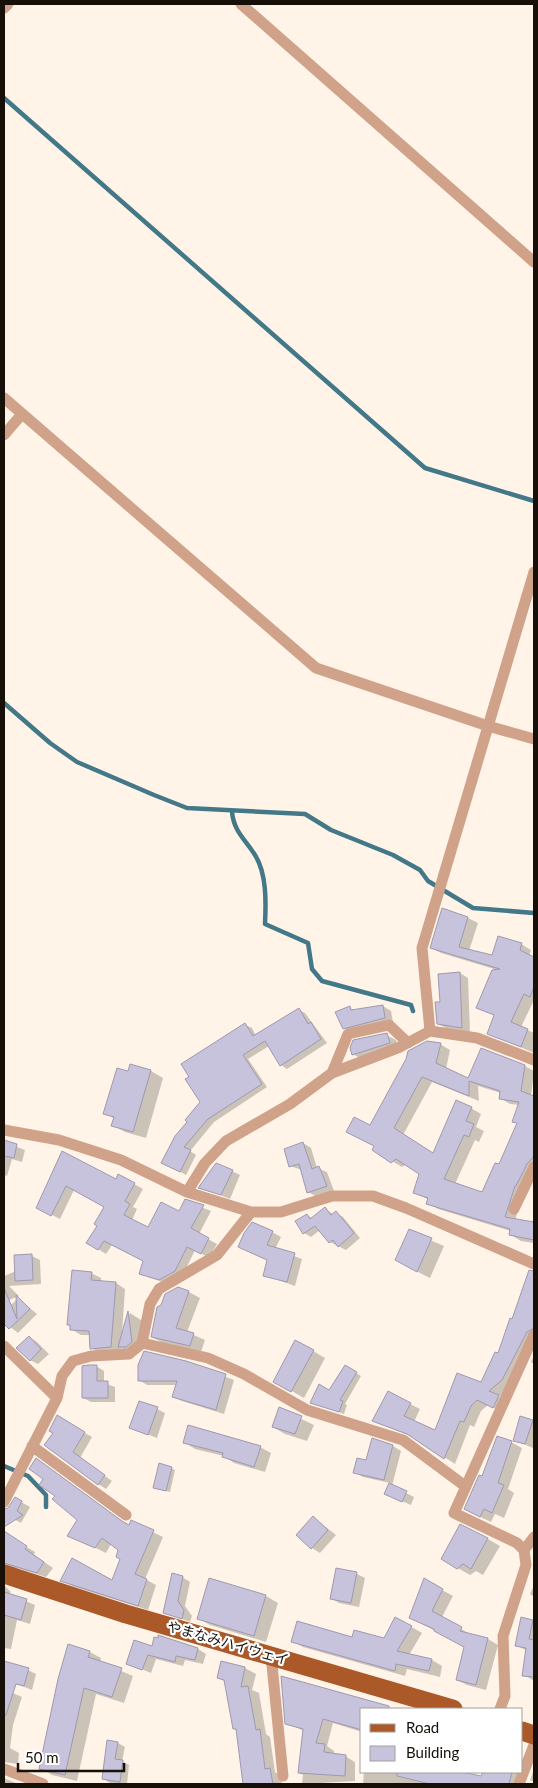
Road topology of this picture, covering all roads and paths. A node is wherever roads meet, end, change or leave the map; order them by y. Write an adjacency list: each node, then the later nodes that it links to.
1 (8, 4): 3 (street)
2 (240, 4): 4 (street)
3 (4, 8)
4 (534, 262)
5 (4, 398): 6 (street)
6 (22, 414): 7 (street); 9 (street)
7 (4, 435)
8 (534, 572): 9 (street)
9 (488, 726): 10 (street); 11 (street)
10 (534, 739)
11 (430, 1031): 12 (street); 13 (street)
12 (408, 1043): 14 (street); 14 (street)
13 (534, 1060)
14 (332, 1073): 17 (street)
15 (4, 1130): 17 (street)
16 (534, 1167): 18 (street)
17 (187, 1192): 19 (street)
18 (514, 1210)
19 (251, 1212): 20 (street); 22 (street)
20 (534, 1264)
21 (534, 1335): 26 (street)
22 (142, 1344): 24 (street); 26 (street)
23 (4, 1346): 24 (street)
24 (56, 1398): 25 (street)
25 (32, 1446): 27 (street); 28 (street)
26 (465, 1486): 30 (street)
27 (4, 1502)
28 (126, 1515)
29 (534, 1537): 30 (street)
30 (524, 1550): 34 (street)
31 (4, 1574): 32 (main road, やまなみハイウェイ)
32 (271, 1656): 33 (main road, やまなみハイウェイ); 37 (street)
33 (450, 1708)
34 (500, 1708)
35 (534, 1745): 39 (street)
36 (4, 1769): 38 (street)
37 (283, 1776)
38 (44, 1784)
39 (519, 1784)

